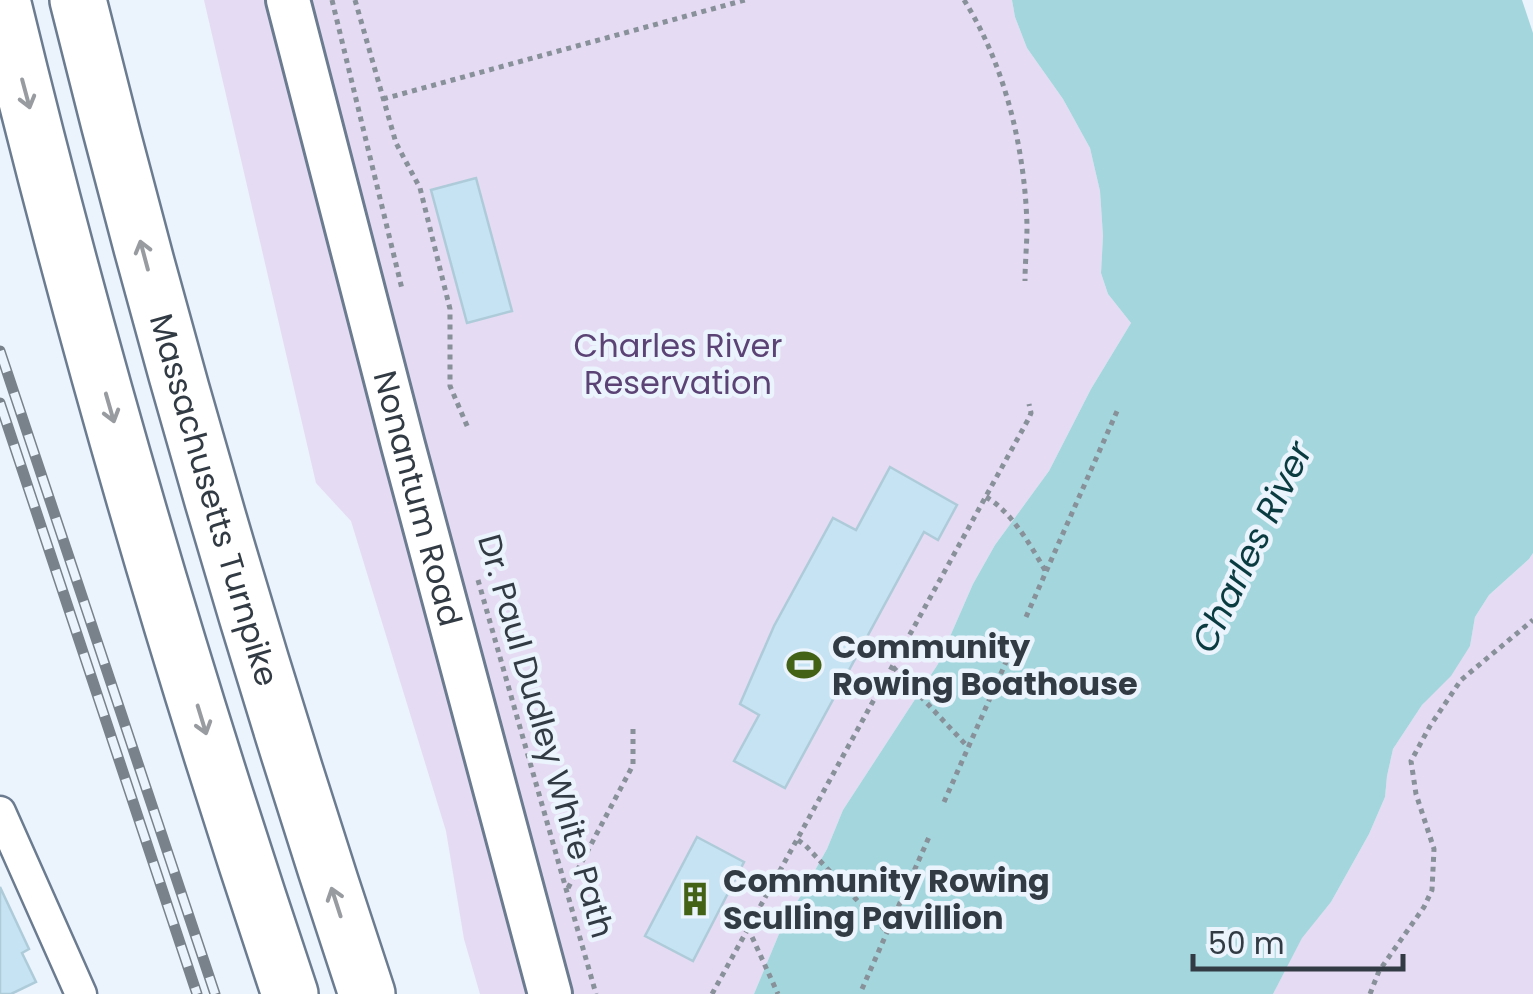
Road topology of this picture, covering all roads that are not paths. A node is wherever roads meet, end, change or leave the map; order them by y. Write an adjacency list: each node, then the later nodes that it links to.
1 (2, 0): 6 (highway, one-way to 6)
2 (78, 0): 7 (highway, Massachusetts Turnpike, one-way to 2)
3 (288, 0): 8 (main road, Nonantum Road)
4 (0, 812): 5 (street)
5 (81, 994)
6 (290, 994)
7 (367, 994)
8 (550, 994)

